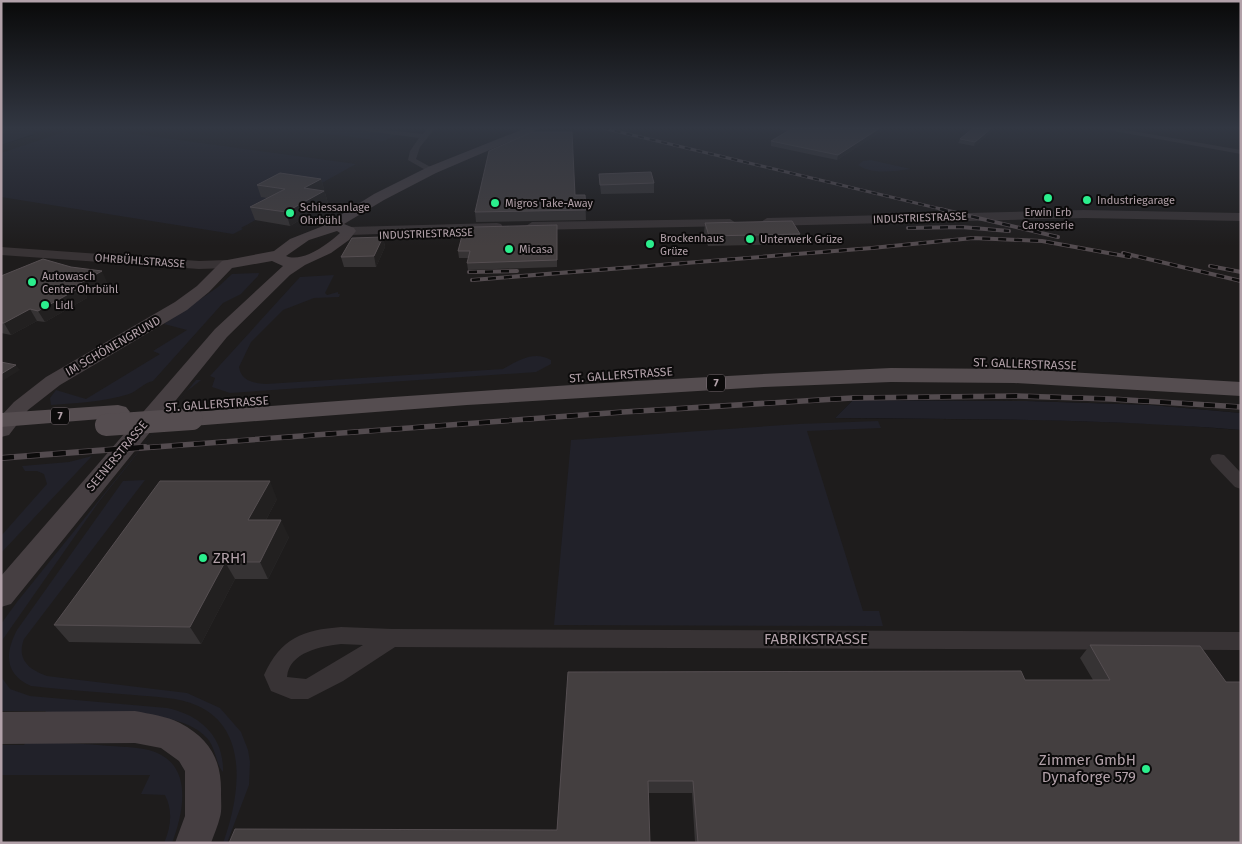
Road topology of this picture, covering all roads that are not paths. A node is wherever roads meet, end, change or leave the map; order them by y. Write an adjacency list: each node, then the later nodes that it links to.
1 (427, 167): 3 (street)
2 (438, 167): 3 (main road, SEENERSTRASSE)
3 (432, 170): 4 (main road, SEENERSTRASSE)
4 (379, 197): 7 (main road, SEENERSTRASSE); 8 (main road, SEENERSTRASSE)
5 (1241, 217): 6 (street, INDUSTRIESTRASSE)
6 (599, 226): 8 (street, INDUSTRIESTRASSE)
7 (328, 228): 8 (main road, SEENERSTRASSE); 10 (main road, SEENERSTRASSE)
8 (346, 233): 11 (main road, SEENERSTRASSE)
9 (1, 251): 12 (street, OHRBÜHLSTRASSE)
10 (279, 258): 11 (main road, SEENERSTRASSE); 12 (main road, OHRBÜHLSTRASSE); 13 (main road, SEENERSTRASSE)
11 (299, 262): 13 (main road, SEENERSTRASSE)
12 (227, 264): 17 (main road, IM SCHÖNENGRUND)
13 (256, 297): 20 (main road, SEENERSTRASSE)
14 (1241, 378): 16 (main road, ST. GALLERSTRASSE / 7)
15 (1241, 389): 16 (main road, ST. GALLERSTRASSE / 7)
16 (196, 412): 17 (main road, ST. GALLERSTRASSE / 7, bridge)
17 (3, 426)
18 (1218, 459): 19 (street)
19 (1241, 483)
20 (1, 596)
21 (392, 638): 21 (street, FABRIKSTRASSE); 22 (street, FABRIKSTRASSE)
22 (1241, 641)
23 (1, 728): 24 (main road)
24 (193, 843)

